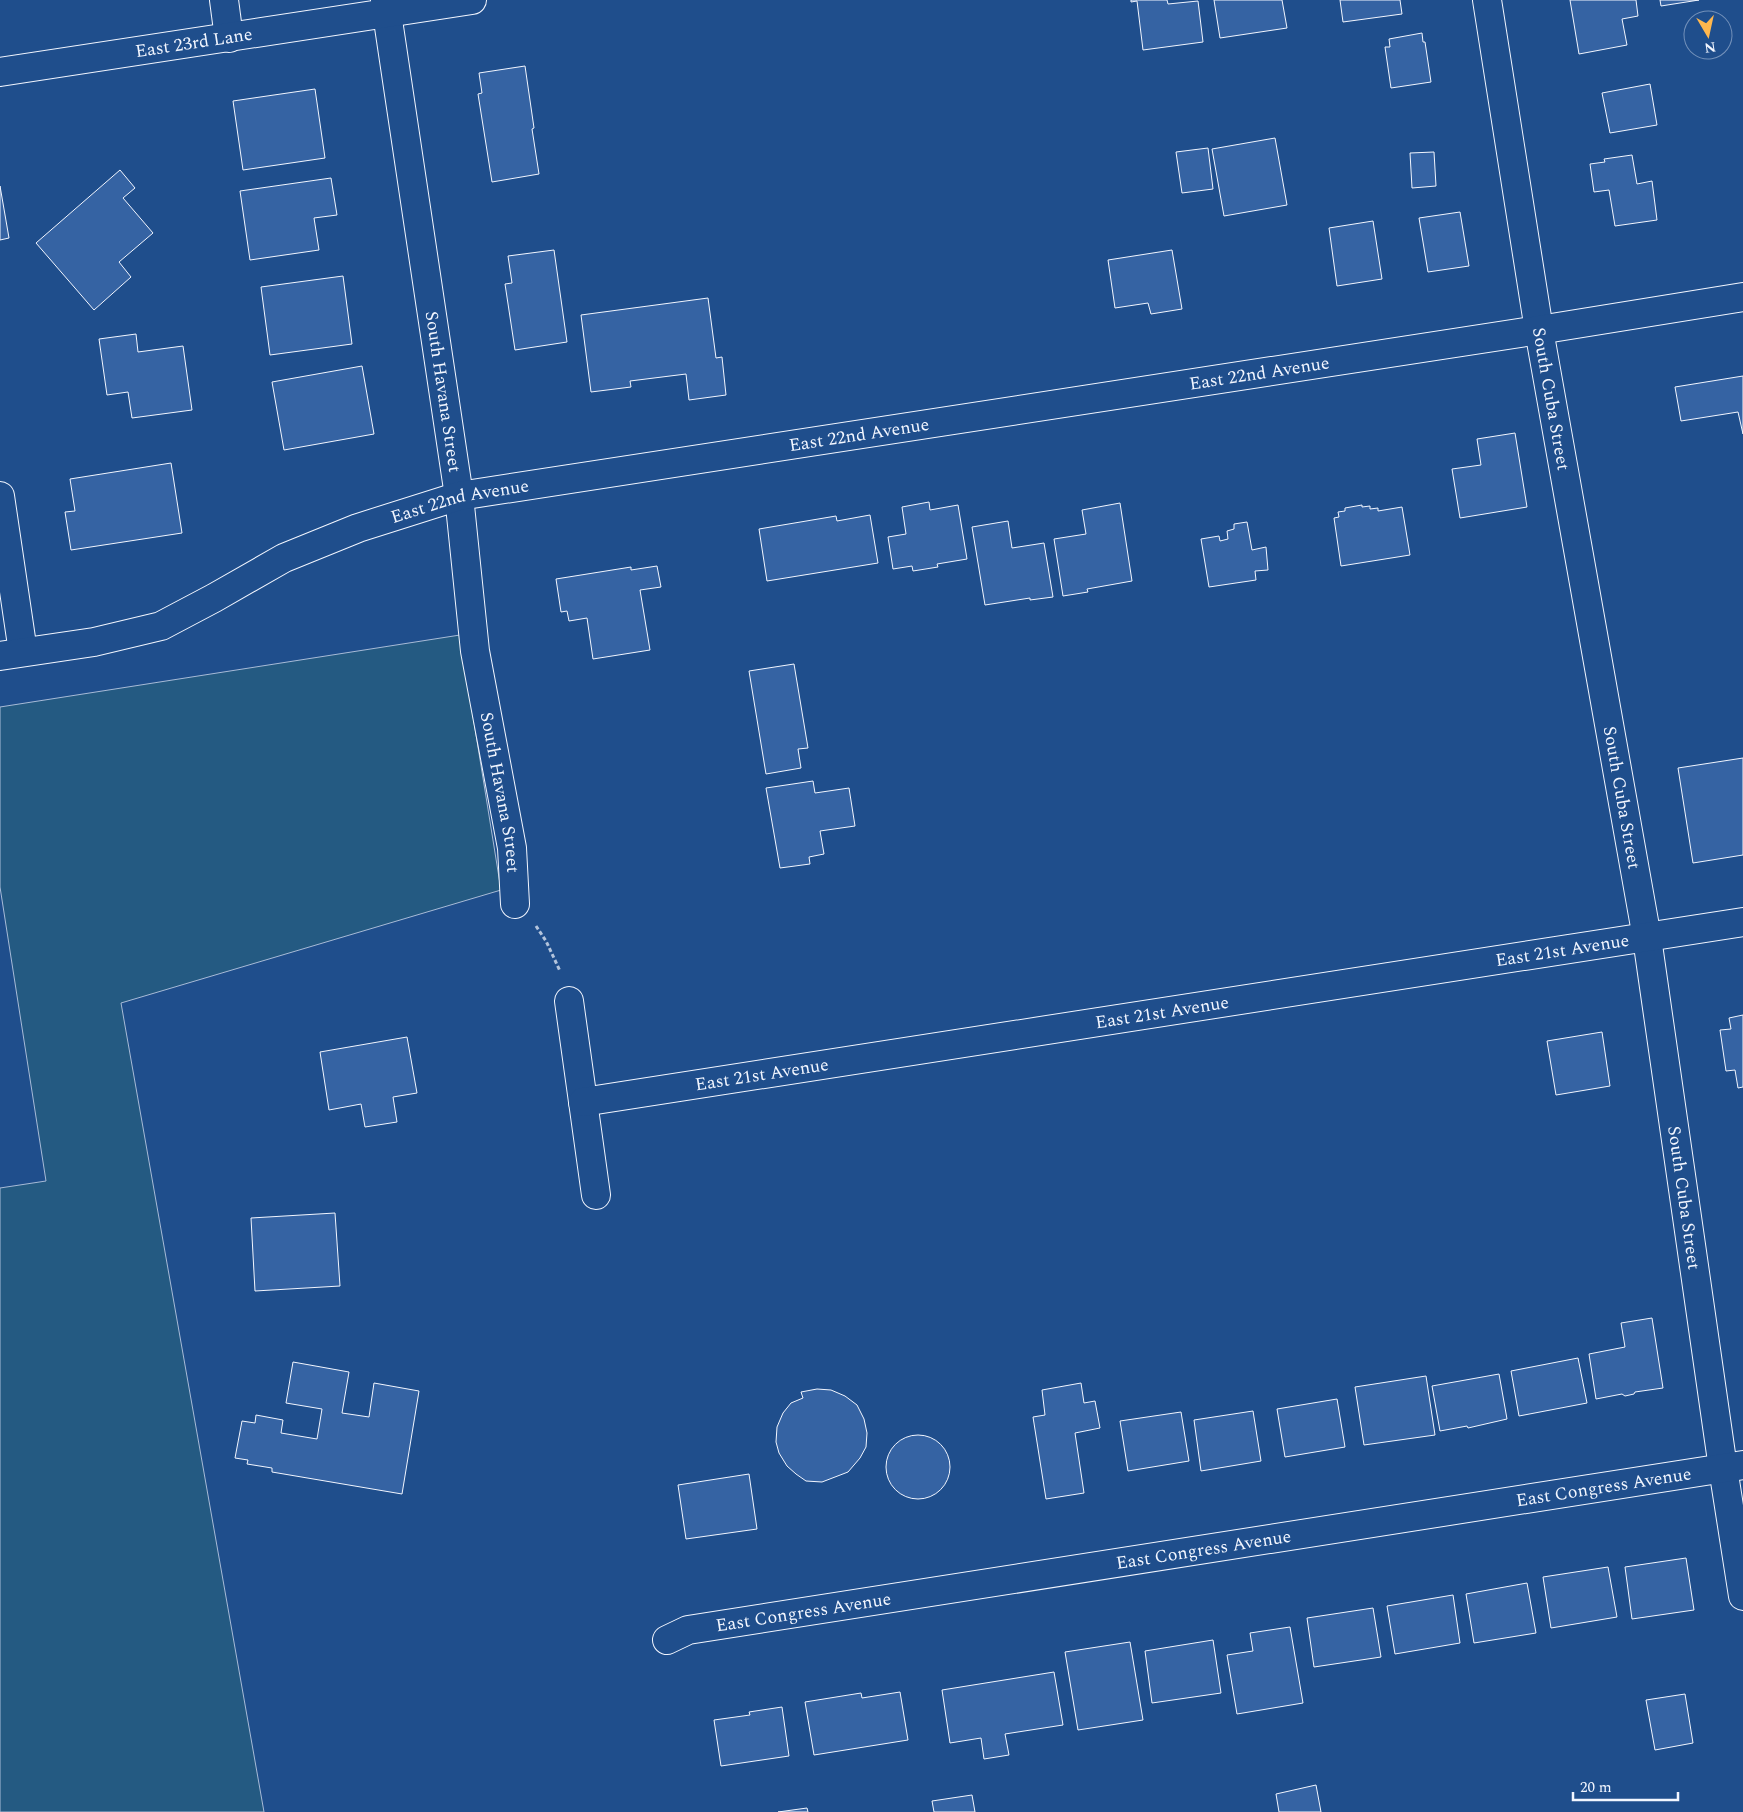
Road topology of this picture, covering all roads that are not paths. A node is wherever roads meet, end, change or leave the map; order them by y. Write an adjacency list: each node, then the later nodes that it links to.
1 (224, 0): 5 (street)
2 (472, 0): 4 (street, East 23rd Lane)
3 (1487, 0): 8 (street, South Cuba Street)
4 (386, 7): 5 (street, East 23rd Lane); 10 (street, South Havana Street)
5 (229, 38): 6 (street, East 23rd Lane)
6 (0, 72)
7 (1743, 297): 8 (street, East 22nd Avenue)
8 (1539, 330): 10 (street, East 22nd Avenue); 14 (street, South Cuba Street)
9 (0, 496): 11 (street)
10 (459, 496): 11 (street, East 22nd Avenue); 12 (street, South Havana Street)
11 (11, 654)
12 (515, 904)
13 (1743, 922): 14 (street, East 21st Avenue)
14 (1647, 938): 16 (street, East 21st Avenue); 18 (street, South Cuba Street)
15 (569, 1001): 16 (street)
16 (583, 1102): 17 (street)
17 (596, 1195)
18 (1733, 1467): 19 (street, South Cuba Street); 20 (street, East Congress Avenue)
19 (1743, 1596)
20 (667, 1640)

